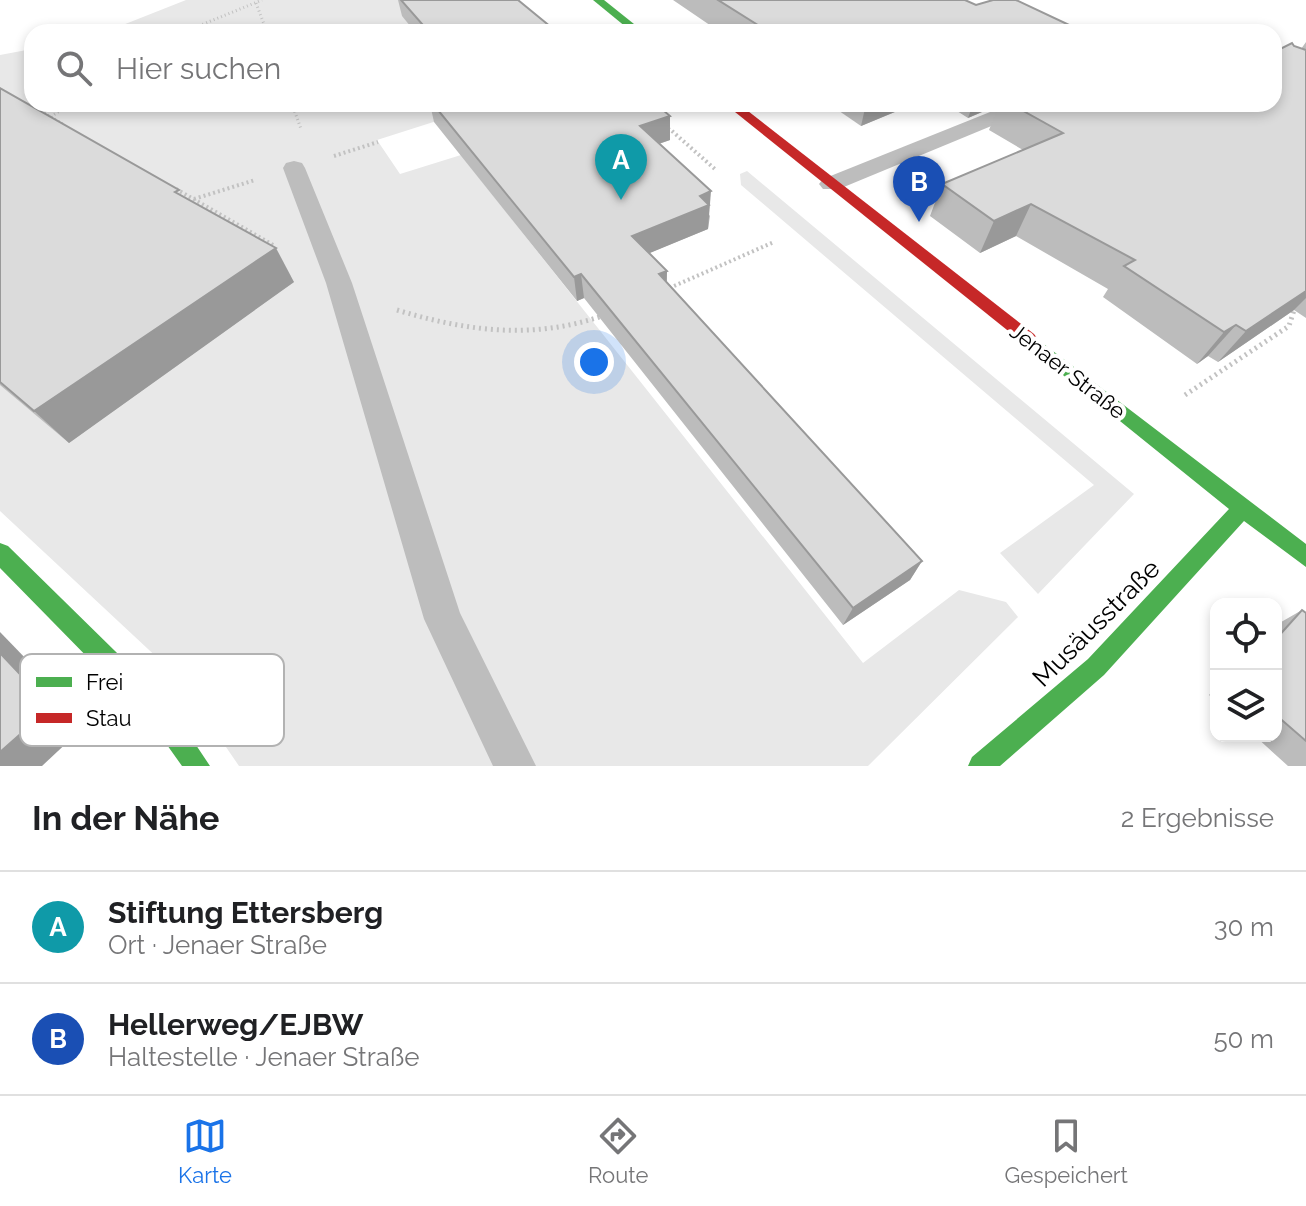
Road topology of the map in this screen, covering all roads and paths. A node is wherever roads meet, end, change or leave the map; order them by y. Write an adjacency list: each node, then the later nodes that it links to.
1 (262, 0): 3 (path)
2 (598, 0): 6 (main road)
3 (256, 3): 4 (path); 5 (path)
4 (204, 24)
5 (264, 24)
6 (629, 24)
7 (41, 112): 11 (path)
8 (58, 112): 11 (path)
9 (741, 112): 19 (main road, Jenaer Straße)
10 (1008, 112): 19 (lane)
11 (51, 117): 13 (path)
12 (658, 119): 17 (path)
13 (74, 131)
14 (378, 142): 15 (path)
15 (330, 157)
16 (294, 168): 35 (lane)
17 (716, 170)
18 (256, 180): 21 (path)
19 (831, 184): 28 (main road, Jenaer Straße)
20 (168, 185): 21 (path)
21 (194, 199): 23 (path)
22 (774, 242): 24 (path)
23 (276, 247)
24 (663, 291)
25 (1306, 301): 28 (path)
26 (393, 309): 27 (path)
27 (604, 315)
28 (1138, 426): 29 (main road, Jenaer Straße)
29 (1242, 509): 31 (main road, Jenaer Straße); 36 (main road, Musäusstraße)
30 (0, 553): 32 (main road)
31 (1306, 557)
32 (101, 654)
33 (183, 746): 34 (main road)
34 (197, 766)
35 (515, 766)
36 (981, 766)

